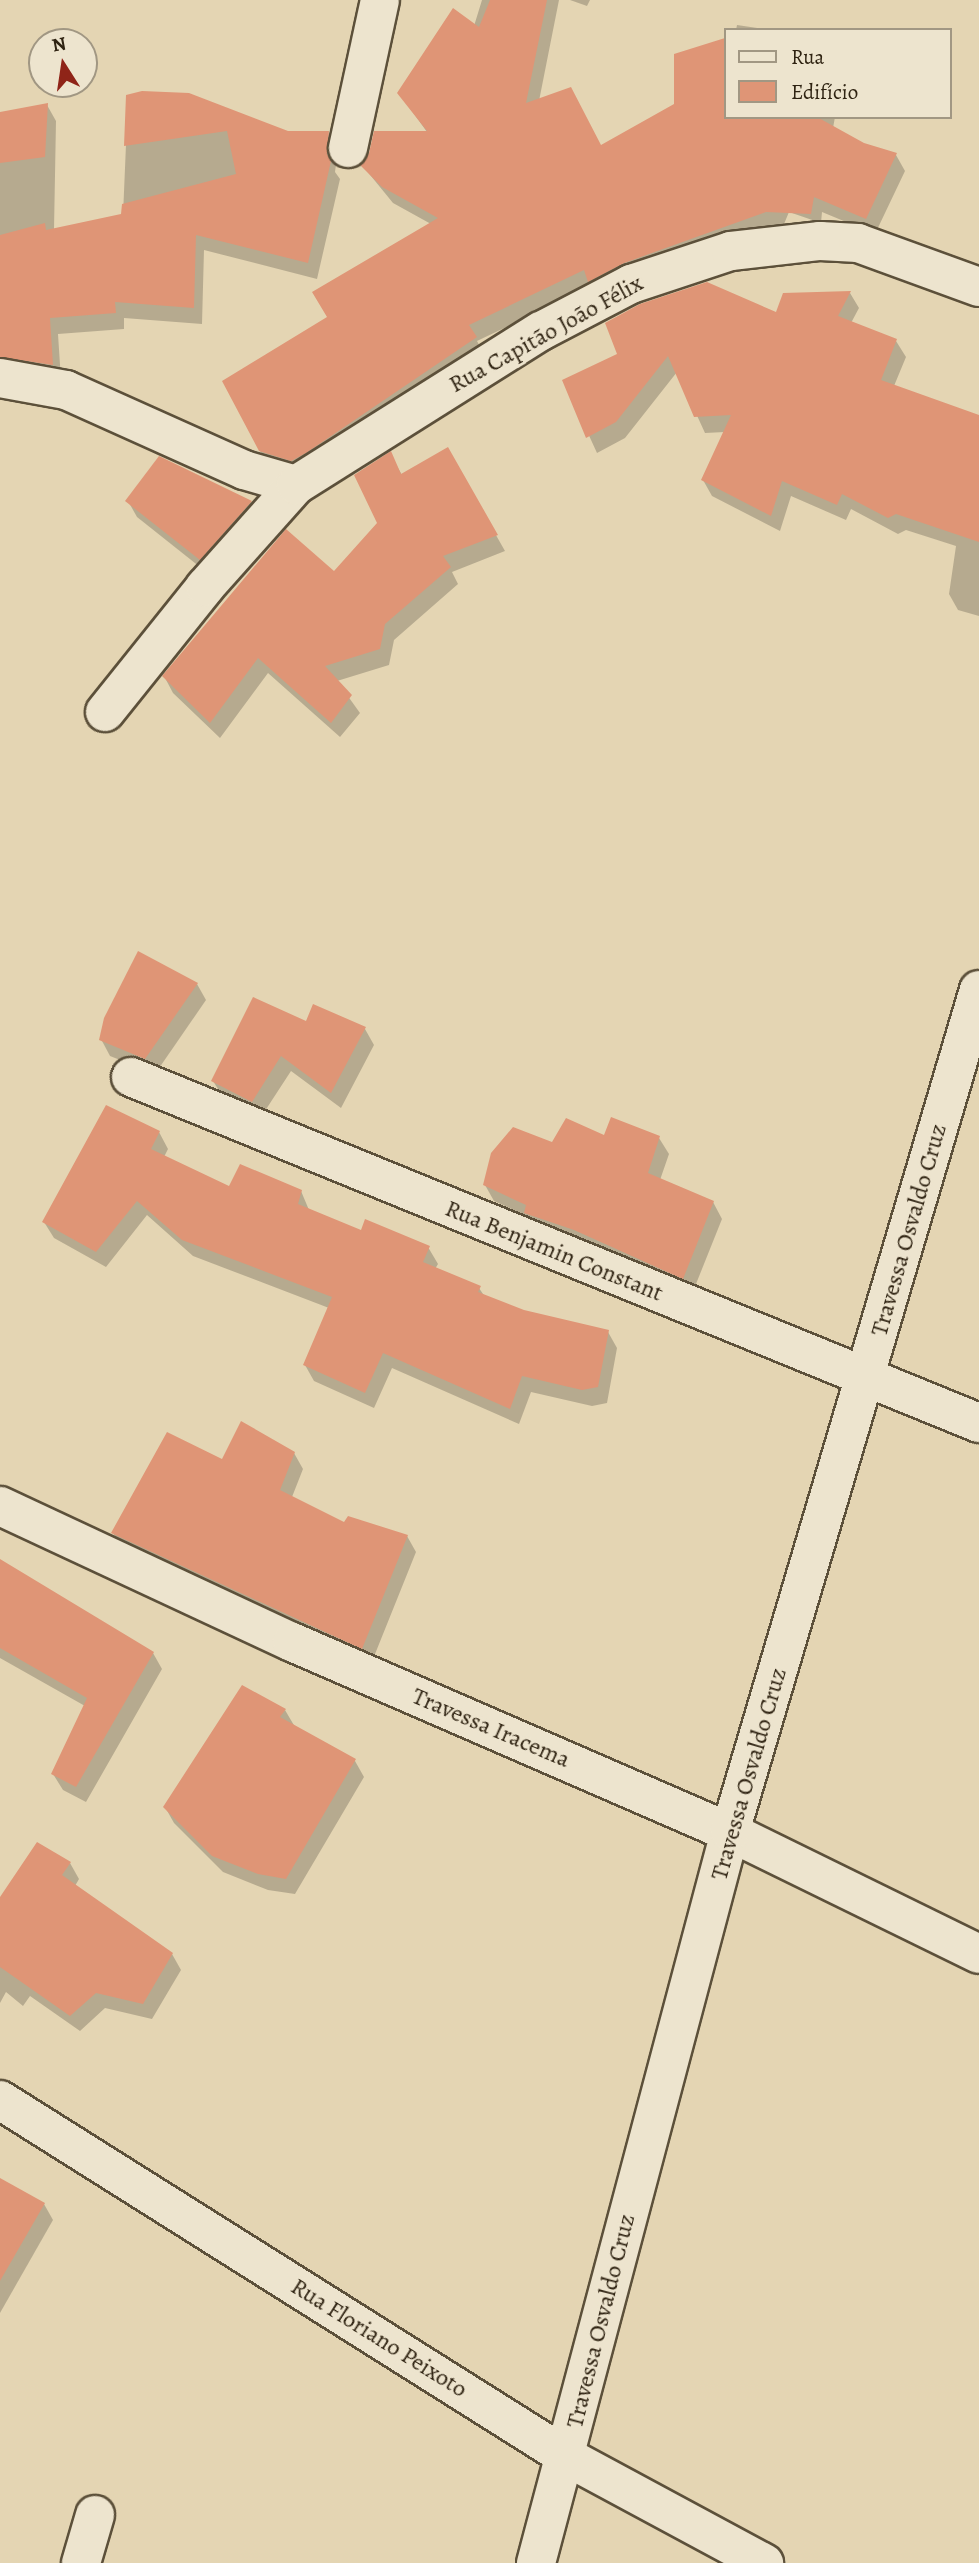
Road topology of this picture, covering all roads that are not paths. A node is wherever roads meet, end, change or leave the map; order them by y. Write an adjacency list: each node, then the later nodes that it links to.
1 (380, 0): 2 (street)
2 (348, 148)
3 (979, 286): 5 (street, Rua Capitão João Félix)
4 (0, 378): 5 (street)
5 (296, 485): 6 (street, Rua Capitão João Félix)
6 (105, 712)
7 (979, 990): 9 (street, Travessa Osvaldo Cruz)
8 (131, 1077): 9 (street, Rua Benjamin Constant)
9 (866, 1380): 10 (street, Rua Benjamin Constant); 12 (street, Travessa Osvaldo Cruz)
10 (979, 1423)
11 (0, 1506): 12 (street, Travessa Iracema)
12 (730, 1832): 13 (street, Travessa Iracema); 15 (street, Travessa Osvaldo Cruz)
13 (979, 1954)
14 (0, 2100): 15 (street, Rua Floriano Peixoto)
15 (566, 2457): 18 (street, Travessa Osvaldo Cruz); 19 (street, Rua Floriano Peixoto)
16 (95, 2515): 17 (street)
17 (82, 2563)
18 (536, 2563)
19 (764, 2563)

